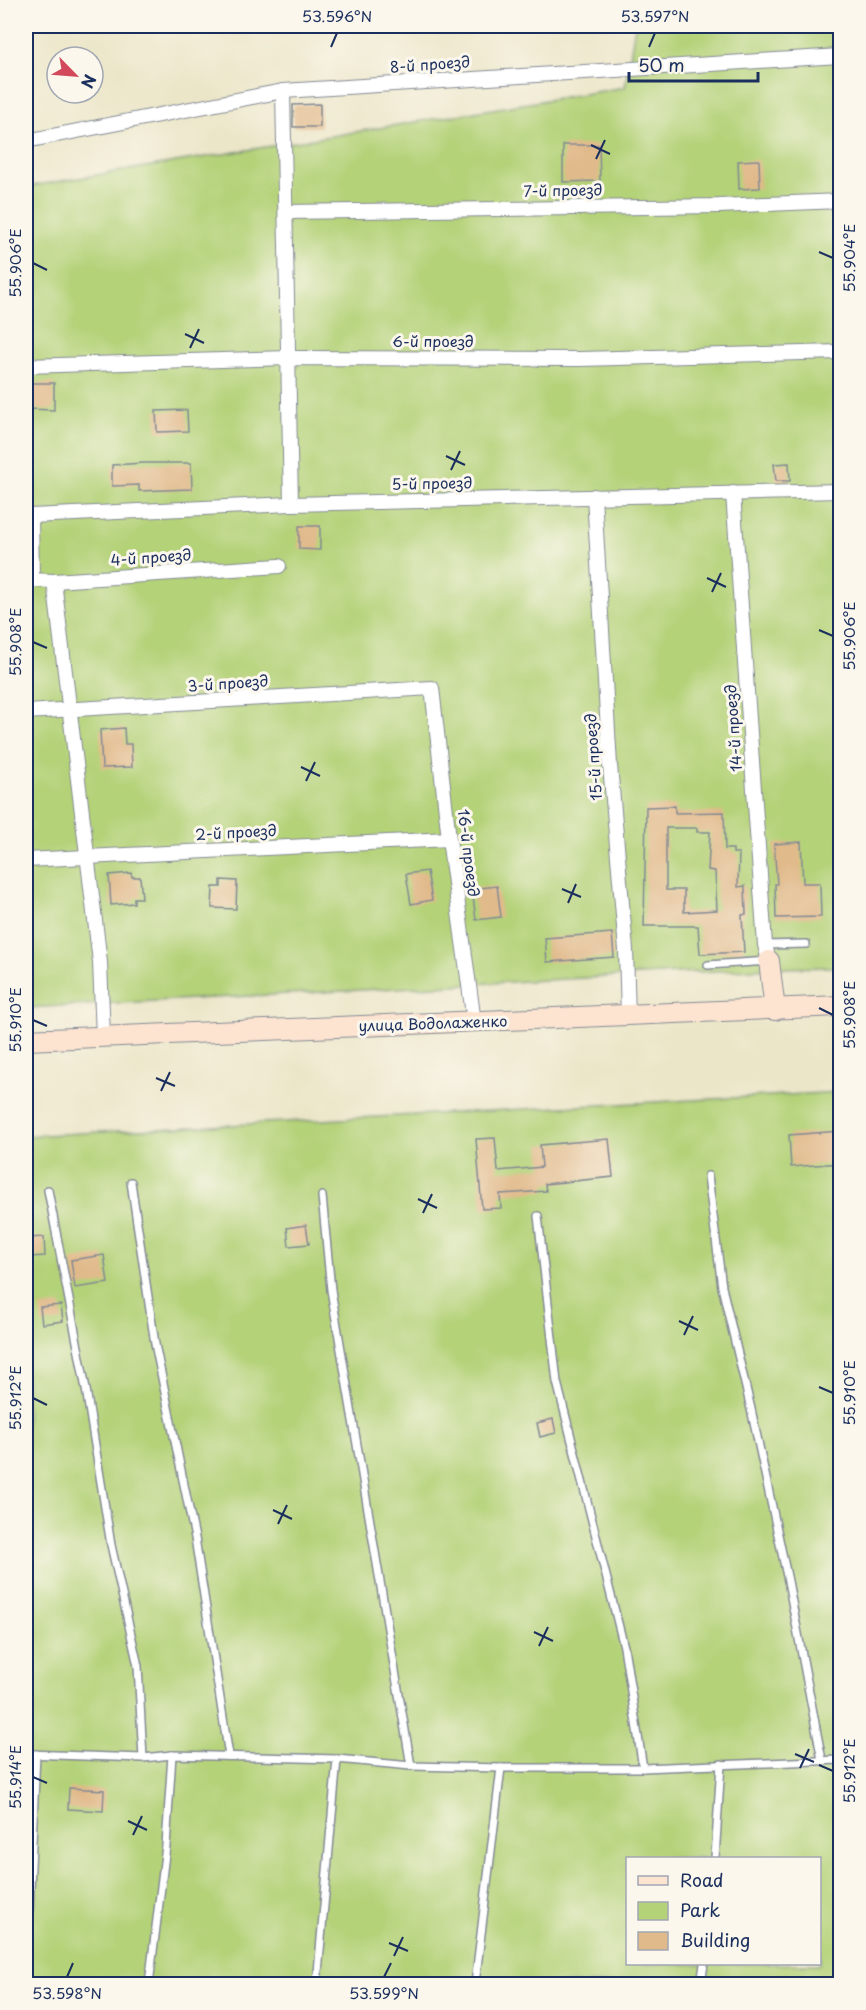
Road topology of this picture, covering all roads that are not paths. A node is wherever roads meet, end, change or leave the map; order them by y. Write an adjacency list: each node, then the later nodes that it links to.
1 (840, 56): 2 (street, 8-й проезд)
2 (283, 91): 3 (street, 8-й проезд); 5 (street)
3 (26, 141)
4 (840, 201): 5 (street, 7-й проезд)
5 (286, 212): 7 (street)
6 (840, 352): 7 (street, 6-й проезд)
7 (288, 358): 8 (street, 6-й проезд); 12 (street)
8 (26, 366)
9 (840, 491): 10 (street, 5-й проезд)
10 (733, 493): 11 (street, 5-й проезд); 24 (street, 14-й проезд)
11 (594, 496): 12 (street, 5-й проезд); 28 (street, 15-й проезд)
12 (291, 504): 13 (street, 5-й проезд)
13 (28, 515): 15 (street)
14 (279, 566): 16 (street, 4-й проезд)
15 (29, 580): 16 (street, 4-й проезд)
16 (54, 581): 18 (street)
17 (432, 688): 18 (street, 3-й проезд); 20 (street, 16-й проезд)
18 (70, 711): 19 (street, 3-й проезд); 21 (street)
19 (26, 712)
20 (449, 839): 21 (street, 2-й проезд); 29 (street, 16-й проезд)
21 (88, 857): 22 (street, 2-й проезд); 30 (street)
22 (26, 860)
23 (806, 944): 24 (lane)
24 (767, 953): 25 (lane); 27 (main road)
25 (708, 965)
26 (840, 1006): 27 (main road, улица Водолаженко)
27 (775, 1010): 28 (main road, улица Водолаженко)
28 (628, 1016): 29 (main road, улица Водолаженко)
29 (474, 1022): 30 (main road, улица Водолаженко)
30 (103, 1037): 31 (main road, улица Водолаженко)
31 (26, 1040)
32 (708, 1176): 43 (lane)
33 (131, 1182): 40 (lane)
34 (48, 1190): 41 (lane)
35 (322, 1196): 46 (lane)
36 (538, 1216): 48 (lane)
37 (26, 1754): 38 (lane)
38 (36, 1754): 41 (lane); 50 (lane)
39 (172, 1755): 40 (lane); 41 (lane); 52 (lane)
40 (229, 1756): 42 (lane)
41 (143, 1758)
42 (337, 1759): 46 (lane); 53 (lane)
43 (822, 1760): 44 (lane); 45 (lane)
44 (840, 1760)
45 (721, 1764): 48 (lane); 49 (lane)
46 (411, 1766): 47 (lane)
47 (501, 1768): 48 (lane); 54 (lane)
48 (643, 1768)
49 (715, 1857)
50 (26, 1943)
51 (704, 1965): 55 (lane)
52 (149, 1984)
53 (317, 1984)
54 (475, 1984)
55 (701, 1984)

